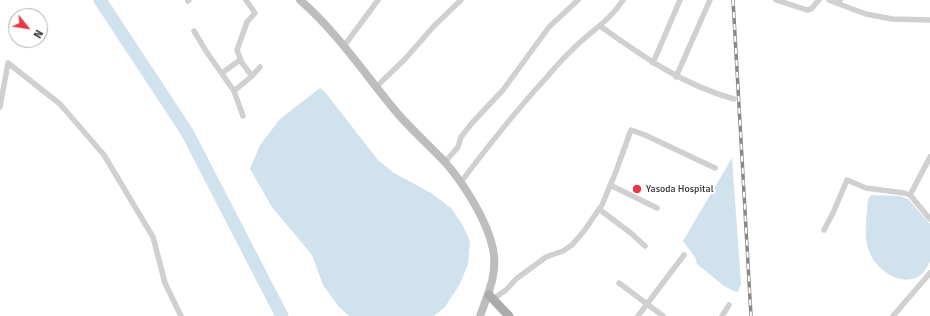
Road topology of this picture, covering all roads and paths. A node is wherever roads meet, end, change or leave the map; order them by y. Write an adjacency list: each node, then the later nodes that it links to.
1 (246, 0): 17 (street)
2 (300, 0): 16 (main road)
3 (378, 0): 16 (street)
4 (461, 0): 23 (street)
5 (578, 0): 29 (street)
6 (623, 0): 14 (street)
7 (680, 0): 18 (street)
8 (710, 0): 22 (street)
9 (776, 0): 10 (street)
10 (819, 0)
11 (829, 0): 12 (street)
12 (839, 2): 13 (street)
13 (930, 20)
14 (600, 26): 18 (street); 31 (street)
15 (194, 31): 20 (street)
16 (344, 46): 23 (main road)
17 (240, 60): 20 (street); 21 (street)
18 (653, 63): 22 (street)
19 (260, 67): 21 (street)
20 (222, 72): 24 (street)
21 (252, 76): 24 (street)
22 (676, 77): 25 (street)
23 (376, 87): 29 (main road)
24 (234, 91): 27 (street)
25 (734, 99)
26 (0, 107): 45 (street)
27 (243, 116)
28 (930, 157): 33 (street)
29 (445, 162): 31 (main road)
30 (715, 168): 32 (street)
31 (461, 182): 42 (main road)
32 (610, 185): 34 (street); 35 (street)
33 (910, 195): 36 (street); 37 (street)
34 (657, 208)
35 (599, 210): 38 (street); 42 (street)
36 (930, 219)
37 (824, 230)
38 (645, 246)
39 (684, 255): 43 (street)
40 (930, 273): 51 (street)
41 (619, 283): 43 (street)
42 (491, 297): 46 (main road); 47 (main road)
43 (647, 304): 48 (street); 49 (street)
44 (729, 305): 50 (street)
45 (182, 316)
46 (480, 316)
47 (509, 316)
48 (638, 316)
49 (663, 316)
50 (722, 316)
51 (893, 316)

